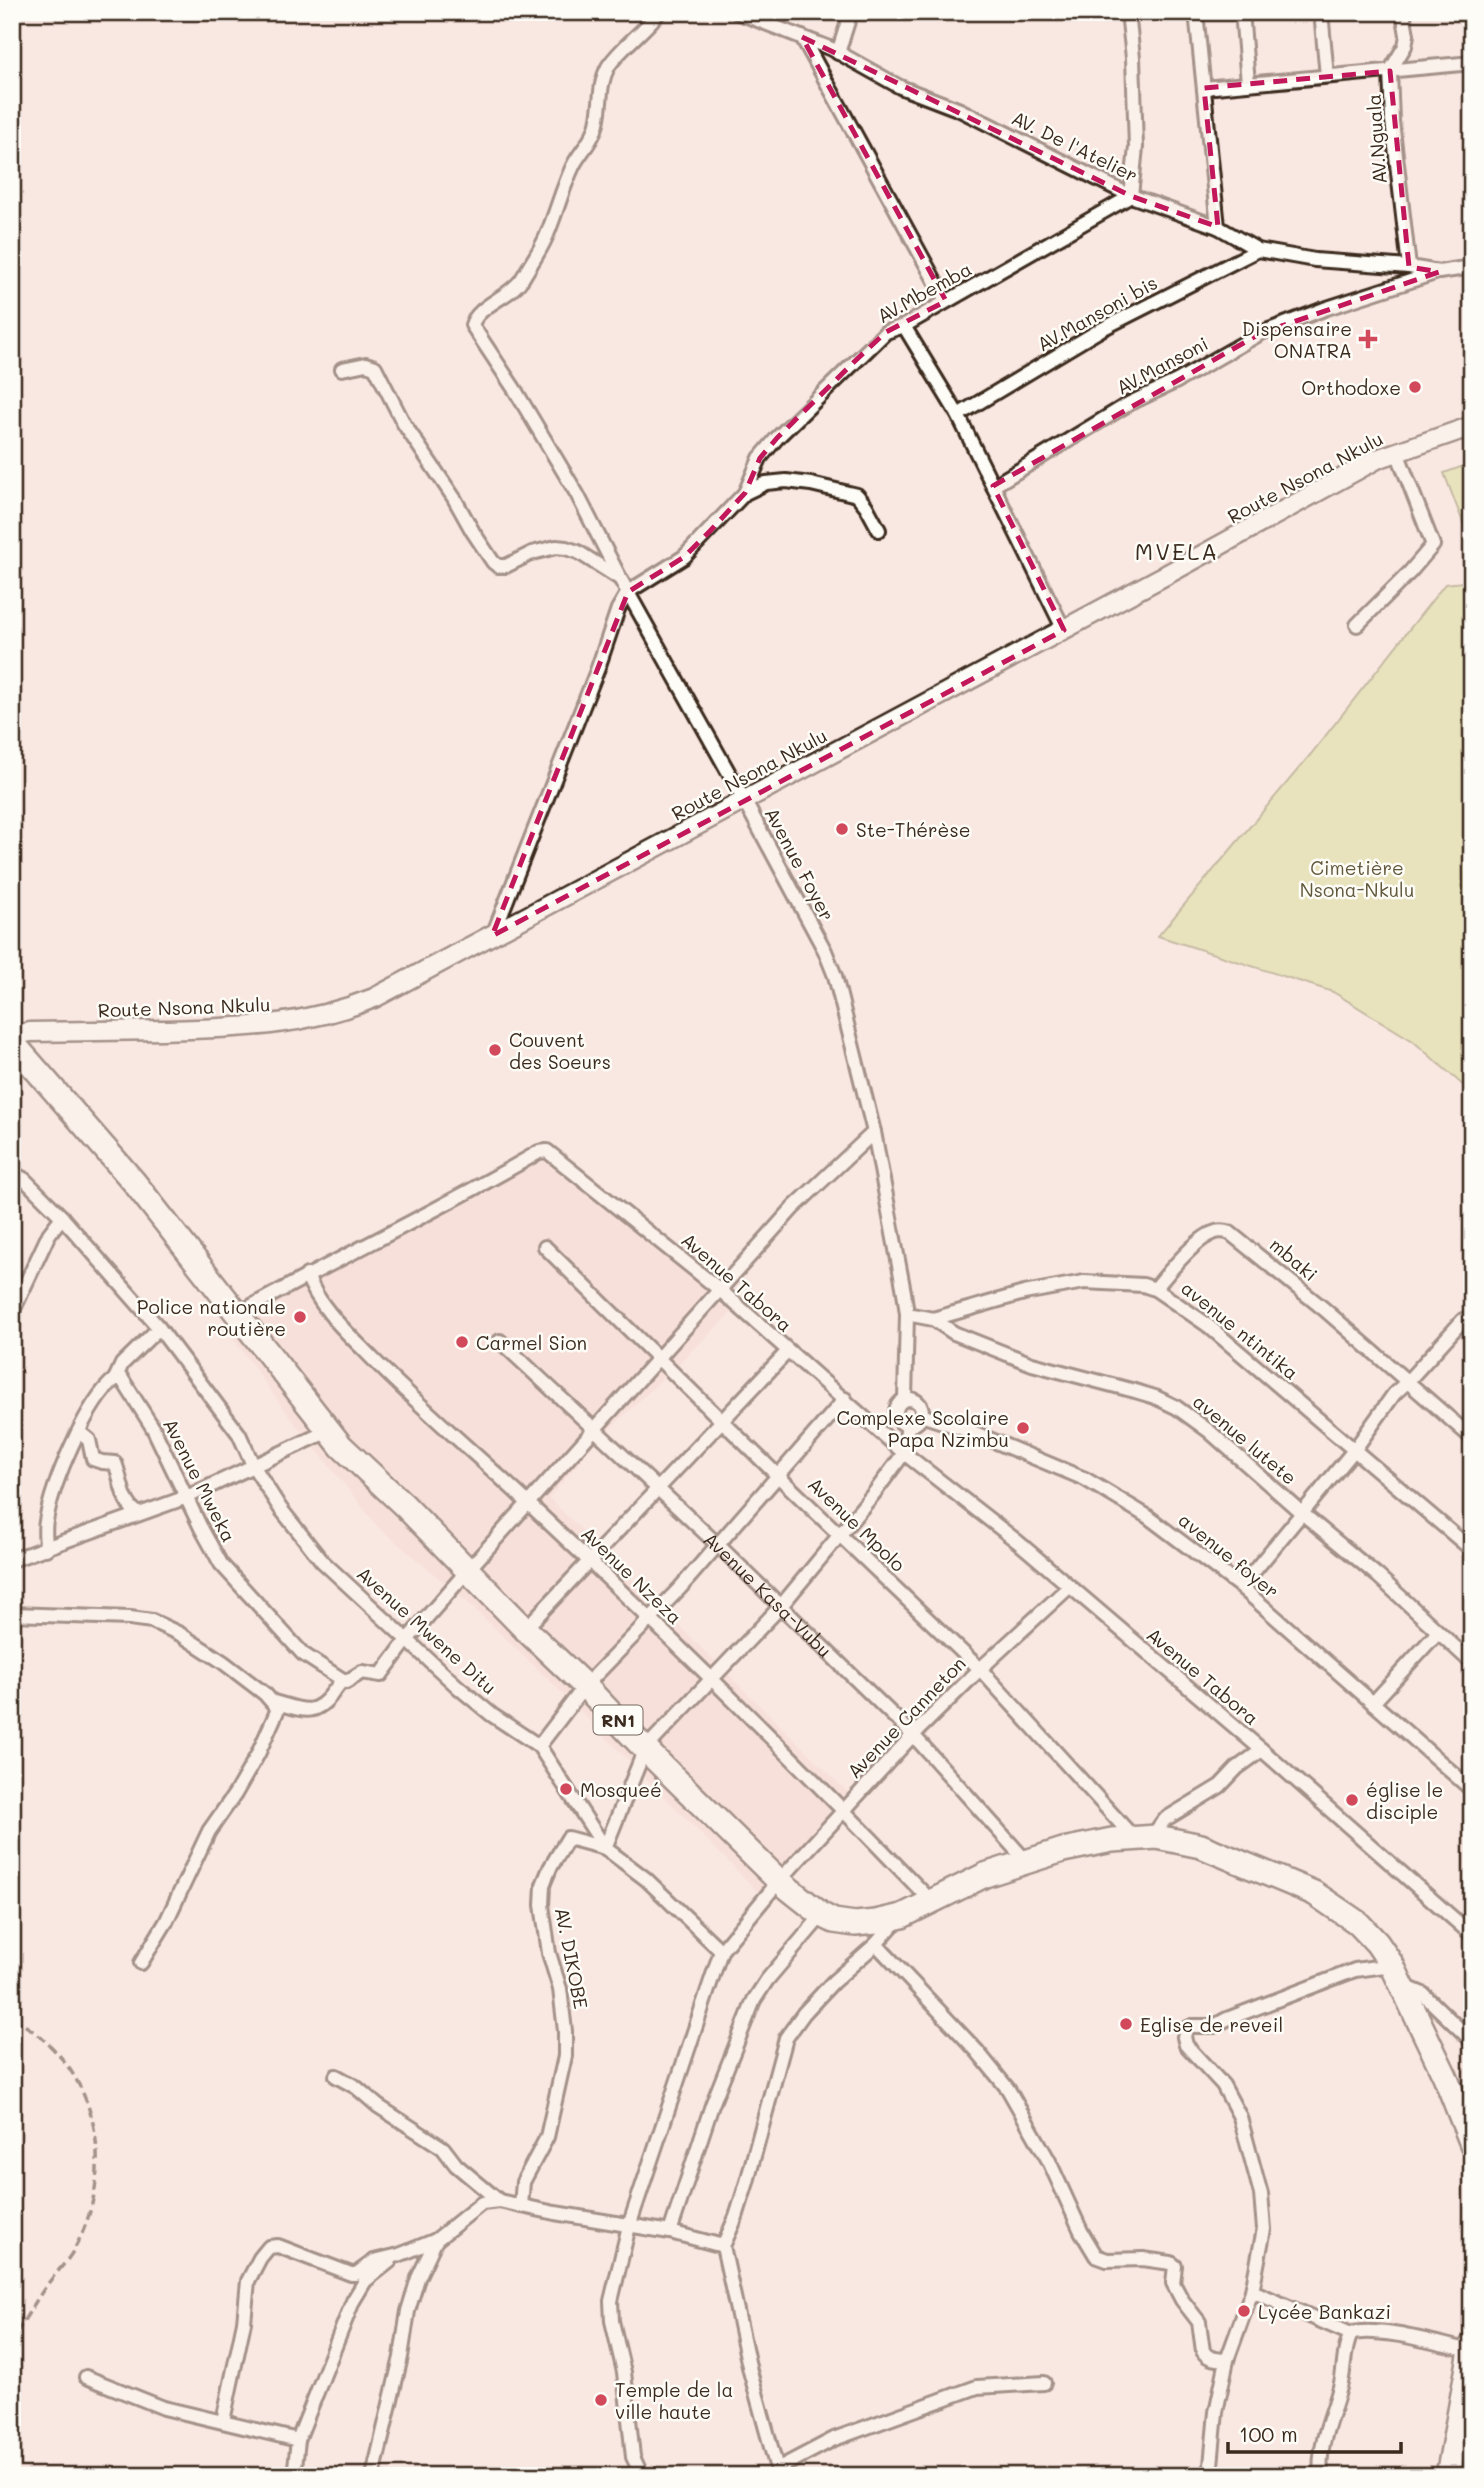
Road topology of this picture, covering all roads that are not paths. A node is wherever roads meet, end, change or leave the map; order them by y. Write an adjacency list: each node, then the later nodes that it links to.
1 (659, 12): 31 (street, Avenue Foyer)
2 (737, 12): 9 (street, AV. De l'Atelier)
3 (851, 12): 10 (street)
4 (1128, 12): 16 (street)
5 (1196, 12): 15 (street)
6 (1242, 12): 14 (street)
7 (1321, 12): 13 (street)
8 (1404, 12): 12 (street, AV.Nguala)
9 (802, 37): 10 (street, AV. De l'Atelier); 22 (street)
10 (838, 52): 16 (street, AV. De l'Atelier)
11 (1472, 63): 12 (street)
12 (1390, 71): 13 (street); 19 (street, AV.Nguala)
13 (1327, 76): 14 (street)
14 (1248, 83): 15 (street)
15 (1204, 88): 17 (street)
16 (1131, 196): 17 (street, AV. De l'Atelier); 22 (street, AV.Mbemba)
17 (1218, 228): 18 (street, AV. De l'Atelier)
18 (1258, 250): 19 (street, AV. De l'Atelier); 25 (street, AV.Mansoni bis)
19 (1409, 267): 21 (street, AV. De l'Atelier)
20 (1472, 267): 21 (street)
21 (1439, 272): 28 (street, AV.Mansoni)
22 (946, 300): 23 (street, AV.Mbemba)
23 (904, 326): 25 (street); 29 (street, AV.Mbemba)
24 (342, 369): 31 (street)
25 (958, 415): 28 (street)
26 (1472, 426): 27 (street, Route Nsona Nkulu)
27 (1397, 452): 33 (street); 34 (street, Route Nsona Nkulu)
28 (993, 486): 34 (street)
29 (745, 493): 30 (street); 32 (street)
30 (879, 530)
31 (621, 580): 32 (street, Avenue Foyer)
32 (628, 592): 35 (street, Avenue Foyer); 36 (street)
33 (1357, 625)
34 (1064, 630): 35 (street, Route Nsona Nkulu)
35 (744, 800): 36 (street, Route Nsona Nkulu); 39 (street, Avenue Foyer)
36 (492, 936): 37 (street, Route Nsona Nkulu)
37 (12, 1036)
38 (12, 1042): 47 (highway, RN1)
39 (874, 1132): 45 (street); 48 (street, Avenue Foyer)
40 (12, 1173): 41 (street, Avenue Mwene Ditu)
41 (62, 1217): 46 (street); 51 (street, Avenue Mwene Ditu)
42 (545, 1247): 54 (street, Avenue Mpolo)
43 (307, 1275): 45 (street, Avenue Tabora); 47 (street); 72 (street, Avenue Nzeza)
44 (1155, 1289): 49 (street, avenue ntintika); 56 (street, mbaki); 66 (street, avenue ntintika)
45 (720, 1290): 53 (street, Avenue Tabora); 54 (street)
46 (12, 1313)
47 (239, 1313): 63 (highway, RN1)
48 (907, 1314): 49 (street, avenue lutete); 58 (street, Avenue Foyer)
49 (933, 1319): 74 (street, avenue lutete)
50 (1463, 1320): 56 (street)
51 (159, 1328): 55 (street); 68 (street, Avenue Mwene Ditu)
52 (500, 1341): 62 (street, Avenue Kasa-Vubu)
53 (788, 1351): 57 (street, Avenue Tabora); 60 (street)
54 (658, 1359): 60 (street, Avenue Mpolo); 62 (street)
55 (119, 1380): 64 (street); 71 (street, Avenue Mweka)
56 (1407, 1382): 65 (street); 66 (street)
57 (845, 1399): 67 (street, Avenue Tabora); 69 (street)
58 (905, 1400): 59 (street); 61 (street)
59 (921, 1415): 61 (street); 83 (street, avenue foyer)
60 (723, 1422): 69 (street, Avenue Mpolo); 70 (street)
61 (908, 1424): 67 (street)
62 (595, 1429): 70 (street, Avenue Kasa-Vubu); 72 (street)
63 (328, 1431): 68 (street); 81 (highway, RN1)
64 (79, 1432): 73 (street); 77 (street)
65 (1472, 1438)
66 (1354, 1449): 74 (street); 78 (street, avenue ntintika)
67 (904, 1453): 75 (street); 82 (street, Avenue Tabora)
68 (254, 1466): 71 (street); 89 (street, Avenue Mwene Ditu)
69 (778, 1476): 75 (street, Avenue Mpolo); 76 (street)
70 (659, 1490): 76 (street, Avenue Kasa-Vubu); 80 (street)
71 (187, 1497): 73 (street); 93 (street, Avenue Mweka)
72 (528, 1503): 80 (street, Avenue Nzeza); 81 (street)
73 (139, 1514): 77 (street)
74 (1303, 1514): 83 (street); 88 (street, avenue lutete)
75 (840, 1535): 84 (street); 91 (street, Avenue Mpolo)
76 (718, 1545): 84 (street, Avenue Kasa-Vubu); 86 (street)
77 (46, 1549): 79 (street)
78 (1472, 1550)
79 (12, 1560)
80 (591, 1562): 86 (street, Avenue Nzeza); 87 (street)
81 (468, 1570): 87 (highway, RN1); 89 (street)
82 (1069, 1587): 91 (street, Avenue Canneton); 100 (street, Avenue Tabora)
83 (1241, 1587): 96 (street, avenue foyer)
84 (780, 1606): 92 (street); 97 (street, Avenue Kasa-Vubu)
85 (12, 1614): 95 (street)
86 (650, 1619): 92 (street, Avenue Nzeza); 94 (street)
87 (525, 1629): 94 (highway, RN1)
88 (1438, 1632): 90 (street, avenue lutete); 96 (street)
89 (407, 1640): 93 (street); 98 (street, Avenue Mwene Ditu)
90 (1472, 1663)
91 (980, 1668): 97 (street, Avenue Canneton); 103 (street, Avenue Mpolo)
92 (712, 1679): 99 (street); 102 (street, Avenue Nzeza)
93 (340, 1680): 95 (street)
94 (585, 1686): 98 (street); 99 (highway, RN1)
95 (274, 1703): 114 (street)
96 (1373, 1703): 101 (street, avenue foyer)
97 (913, 1735): 102 (street, Avenue Canneton); 106 (street, Avenue Kasa-Vubu)
98 (539, 1746): 105 (street)
99 (645, 1749): 105 (street); 107 (highway, RN1)
100 (1262, 1750): 104 (street); 111 (street, Avenue Tabora)
101 (1472, 1790)
102 (843, 1809): 107 (street, Avenue Canneton); 108 (street, Avenue Nzeza)
103 (1133, 1836): 104 (highway, RN1); 106 (highway, RN1)
104 (1157, 1836): 115 (highway, RN1)
105 (605, 1848): 113 (street); 120 (street, AV. DIKOBE)
106 (1026, 1861): 108 (highway, RN1)
107 (779, 1881): 109 (highway, RN1); 113 (street, Avenue Canneton)
108 (932, 1902): 110 (highway, RN1)
109 (822, 1915): 110 (highway, RN1); 122 (street)
110 (902, 1916): 112 (street)
111 (1472, 1935)
112 (876, 1944): 124 (street); 129 (street)
113 (721, 1951): 121 (street)
114 (141, 1963)
115 (1396, 1975): 116 (street); 118 (highway, RN1); 126 (street)
116 (1472, 2041)
117 (336, 2076): 119 (street)
118 (1472, 2144)
119 (499, 2201): 120 (street); 123 (street)
120 (521, 2206): 121 (street)
121 (629, 2226): 122 (street); 137 (street)
122 (670, 2232): 124 (street)
123 (436, 2240): 125 (street); 136 (street)
124 (723, 2246): 134 (street)
125 (399, 2255): 132 (street); 133 (street)
126 (1252, 2291): 127 (street); 129 (street)
127 (1350, 2334): 128 (street); 139 (street)
128 (1471, 2348): 140 (highway)
129 (1227, 2360): 138 (street)
130 (86, 2377): 132 (street)
131 (1044, 2383): 134 (street)
132 (223, 2421): 133 (street)
133 (298, 2440): 135 (street)
134 (778, 2472)
135 (294, 2476)
136 (373, 2476)
137 (642, 2476)
138 (1210, 2476)
139 (1321, 2476)
140 (1448, 2476)

